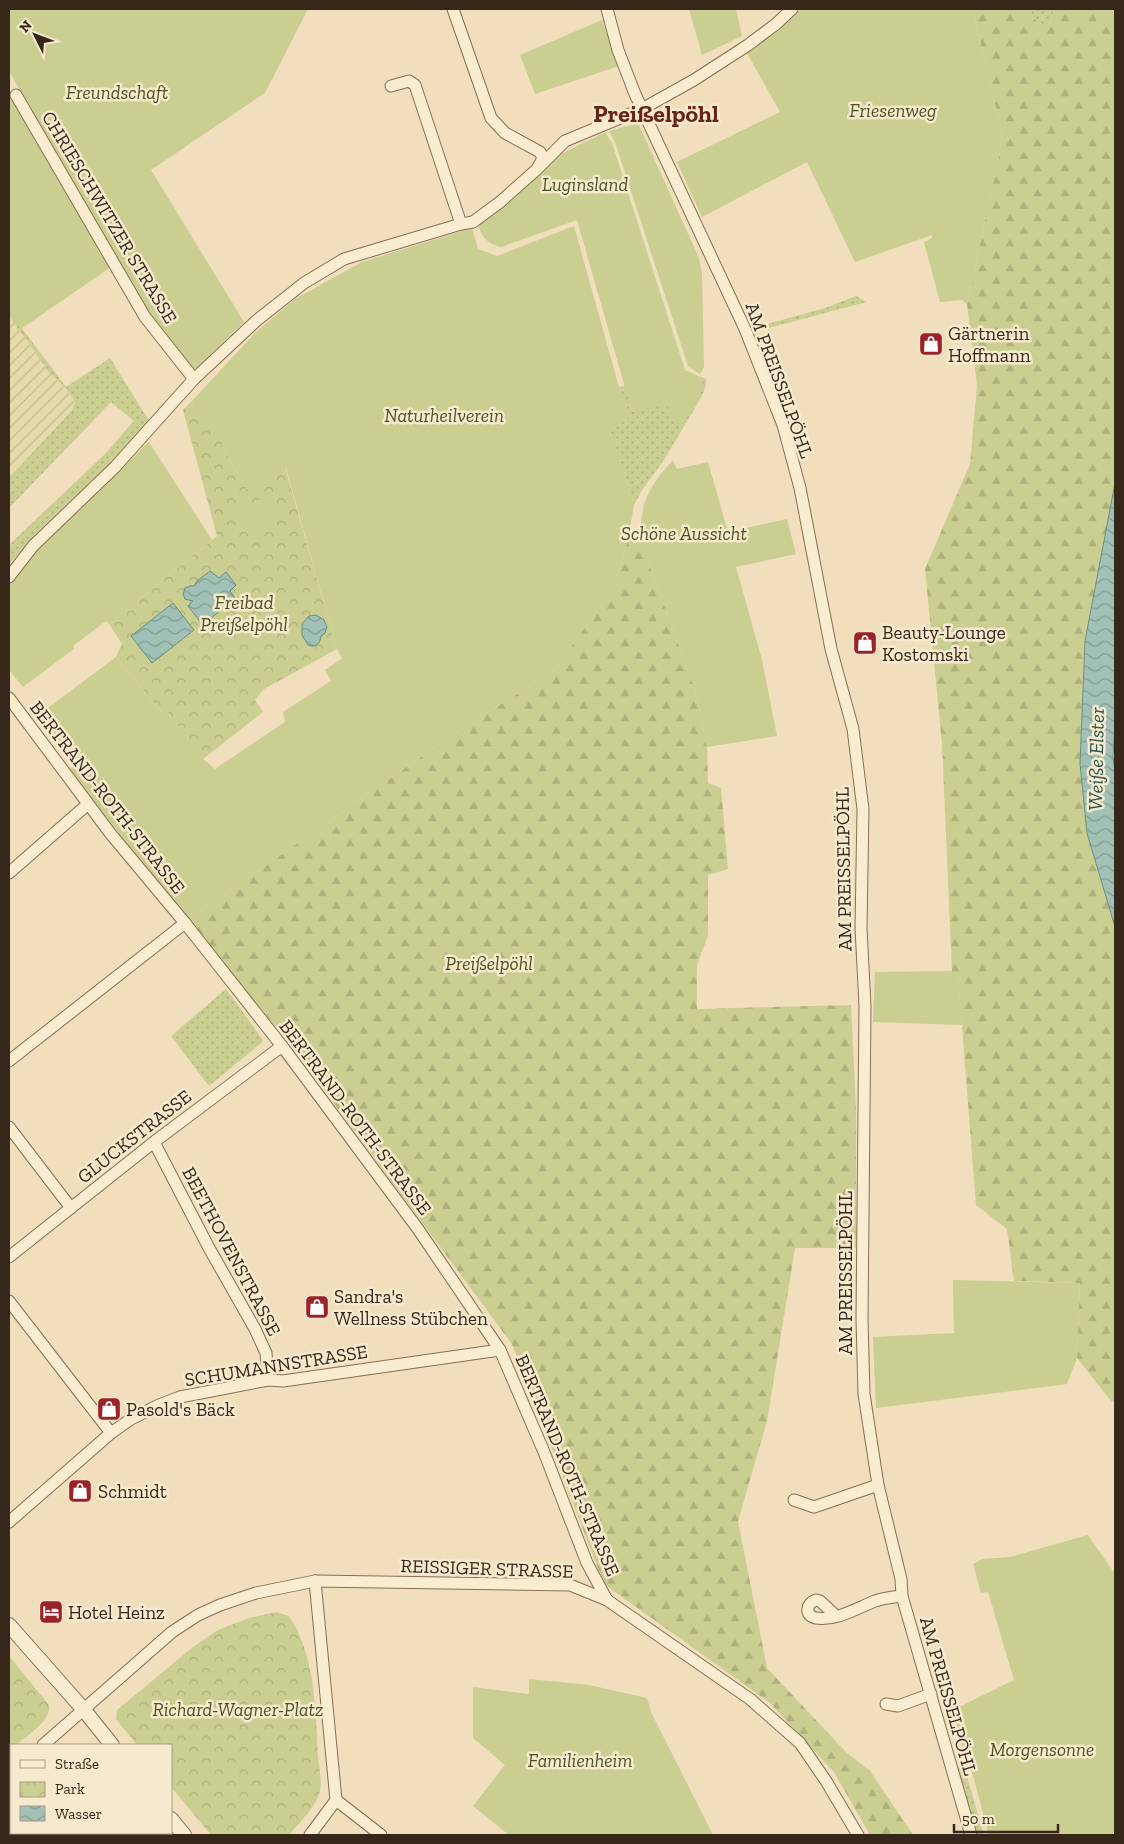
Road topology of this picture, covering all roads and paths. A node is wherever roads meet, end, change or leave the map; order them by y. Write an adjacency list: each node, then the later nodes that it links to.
1 (454, 9): 7 (street)
2 (607, 9): 6 (street, AM PREISSELPÖHL)
3 (792, 9): 6 (street)
4 (391, 86): 8 (street)
5 (16, 95): 9 (street, CHRIESCHWITZER STRASSE)
6 (642, 109): 7 (street); 25 (street, AM PREISSELPÖHL)
7 (536, 170): 8 (street)
8 (461, 224): 9 (street)
9 (194, 380): 10 (street)
10 (9, 577)
11 (9, 698): 12 (street, BERTRAND-ROTH-STRASSE)
12 (88, 804): 13 (street); 14 (street, BERTRAND-ROTH-STRASSE)
13 (9, 873)
14 (185, 923): 15 (street, BERTRAND-ROTH-STRASSE); 16 (street)
15 (282, 1046): 18 (street, GLUCKSTRASSE); 22 (street, BERTRAND-ROTH-STRASSE)
16 (9, 1061)
17 (9, 1127): 19 (street)
18 (154, 1142): 19 (street, GLUCKSTRASSE); 23 (street, BEETHOVENSTRASSE)
19 (71, 1208): 20 (street, GLUCKSTRASSE)
20 (9, 1257)
21 (9, 1301): 24 (street)
22 (500, 1350): 23 (street, SCHUMANNSTRASSE); 30 (street, BERTRAND-ROTH-STRASSE)
23 (268, 1380): 24 (street, SCHUMANNSTRASSE)
24 (110, 1433): 27 (street, SCHUMANNSTRASSE)
25 (878, 1485): 26 (street); 29 (street, AM PREISSELPÖHL)
26 (794, 1500)
27 (9, 1522)
28 (315, 1580): 30 (street, REISSIGER STRASSE); 35 (street, REISSIGER STRASSE); 38 (street)
29 (902, 1596): 31 (street, AM PREISSELPÖHL); 33 (street, AM PREISSELPÖHL)
30 (607, 1600): 43 (street, REISSIGER STRASSE)
31 (835, 1616)
32 (9, 1625): 35 (street)
33 (931, 1694): 34 (street); 44 (street, AM PREISSELPÖHL)
34 (886, 1704)
35 (84, 1710): 36 (street, REISSIGER STRASSE); 37 (street)
36 (44, 1744)
37 (111, 1744)
38 (336, 1800): 41 (street); 42 (street)
39 (172, 1820): 40 (street)
40 (184, 1835)
41 (310, 1835)
42 (381, 1835)
43 (858, 1835)
44 (971, 1835)

